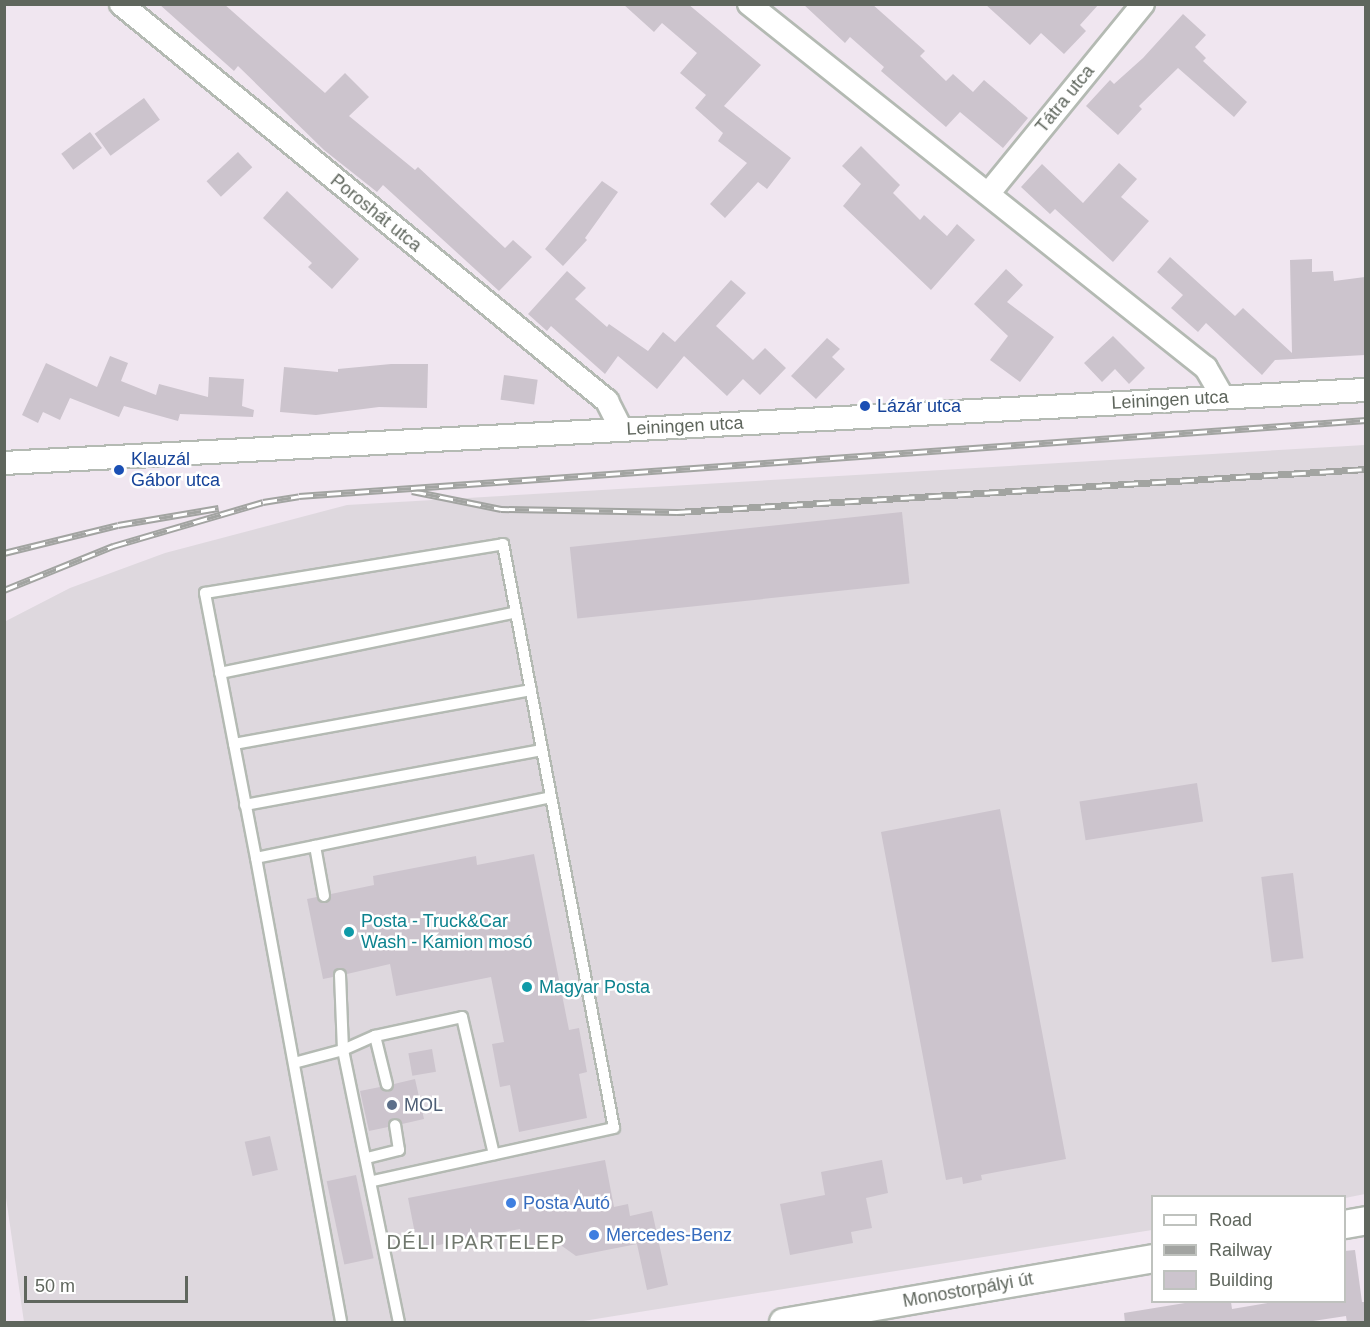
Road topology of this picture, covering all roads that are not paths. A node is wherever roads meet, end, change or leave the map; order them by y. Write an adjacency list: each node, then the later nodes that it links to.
1 (121, 4): 7 (street, Poroshát utca)
2 (749, 4): 4 (street)
3 (1143, 4): 4 (street, Tátra utca)
4 (988, 194): 6 (street)
5 (1365, 390): 6 (street, Leiningen utca)
6 (1223, 397): 7 (street, Leiningen utca)
7 (621, 429): 8 (street, Leiningen utca)
8 (4, 463)
9 (516, 612): 10 (lane); 10 (lane); 11 (lane)
10 (220, 673): 12 (lane)
11 (531, 690): 12 (lane); 13 (lane)
12 (234, 744): 15 (lane)
13 (542, 750): 14 (lane); 15 (lane)
14 (551, 797): 16 (lane); 25 (lane)
15 (245, 805): 17 (lane)
16 (315, 846): 17 (lane); 18 (lane)
17 (256, 858): 22 (lane)
18 (324, 896)
19 (340, 975): 21 (lane)
20 (375, 1036): 21 (lane); 23 (lane); 25 (lane)
21 (343, 1050): 22 (lane); 26 (lane)
22 (294, 1063): 31 (lane)
23 (387, 1085)
24 (395, 1125): 26 (lane)
25 (494, 1154): 27 (lane)
26 (367, 1158): 27 (lane)
27 (372, 1181): 32 (lane)
28 (1365, 1220): 29 (street)
29 (1346, 1224)
30 (1151, 1258): 33 (street, Monostorpályi út)
31 (341, 1323)
32 (399, 1323)
33 (783, 1323)

